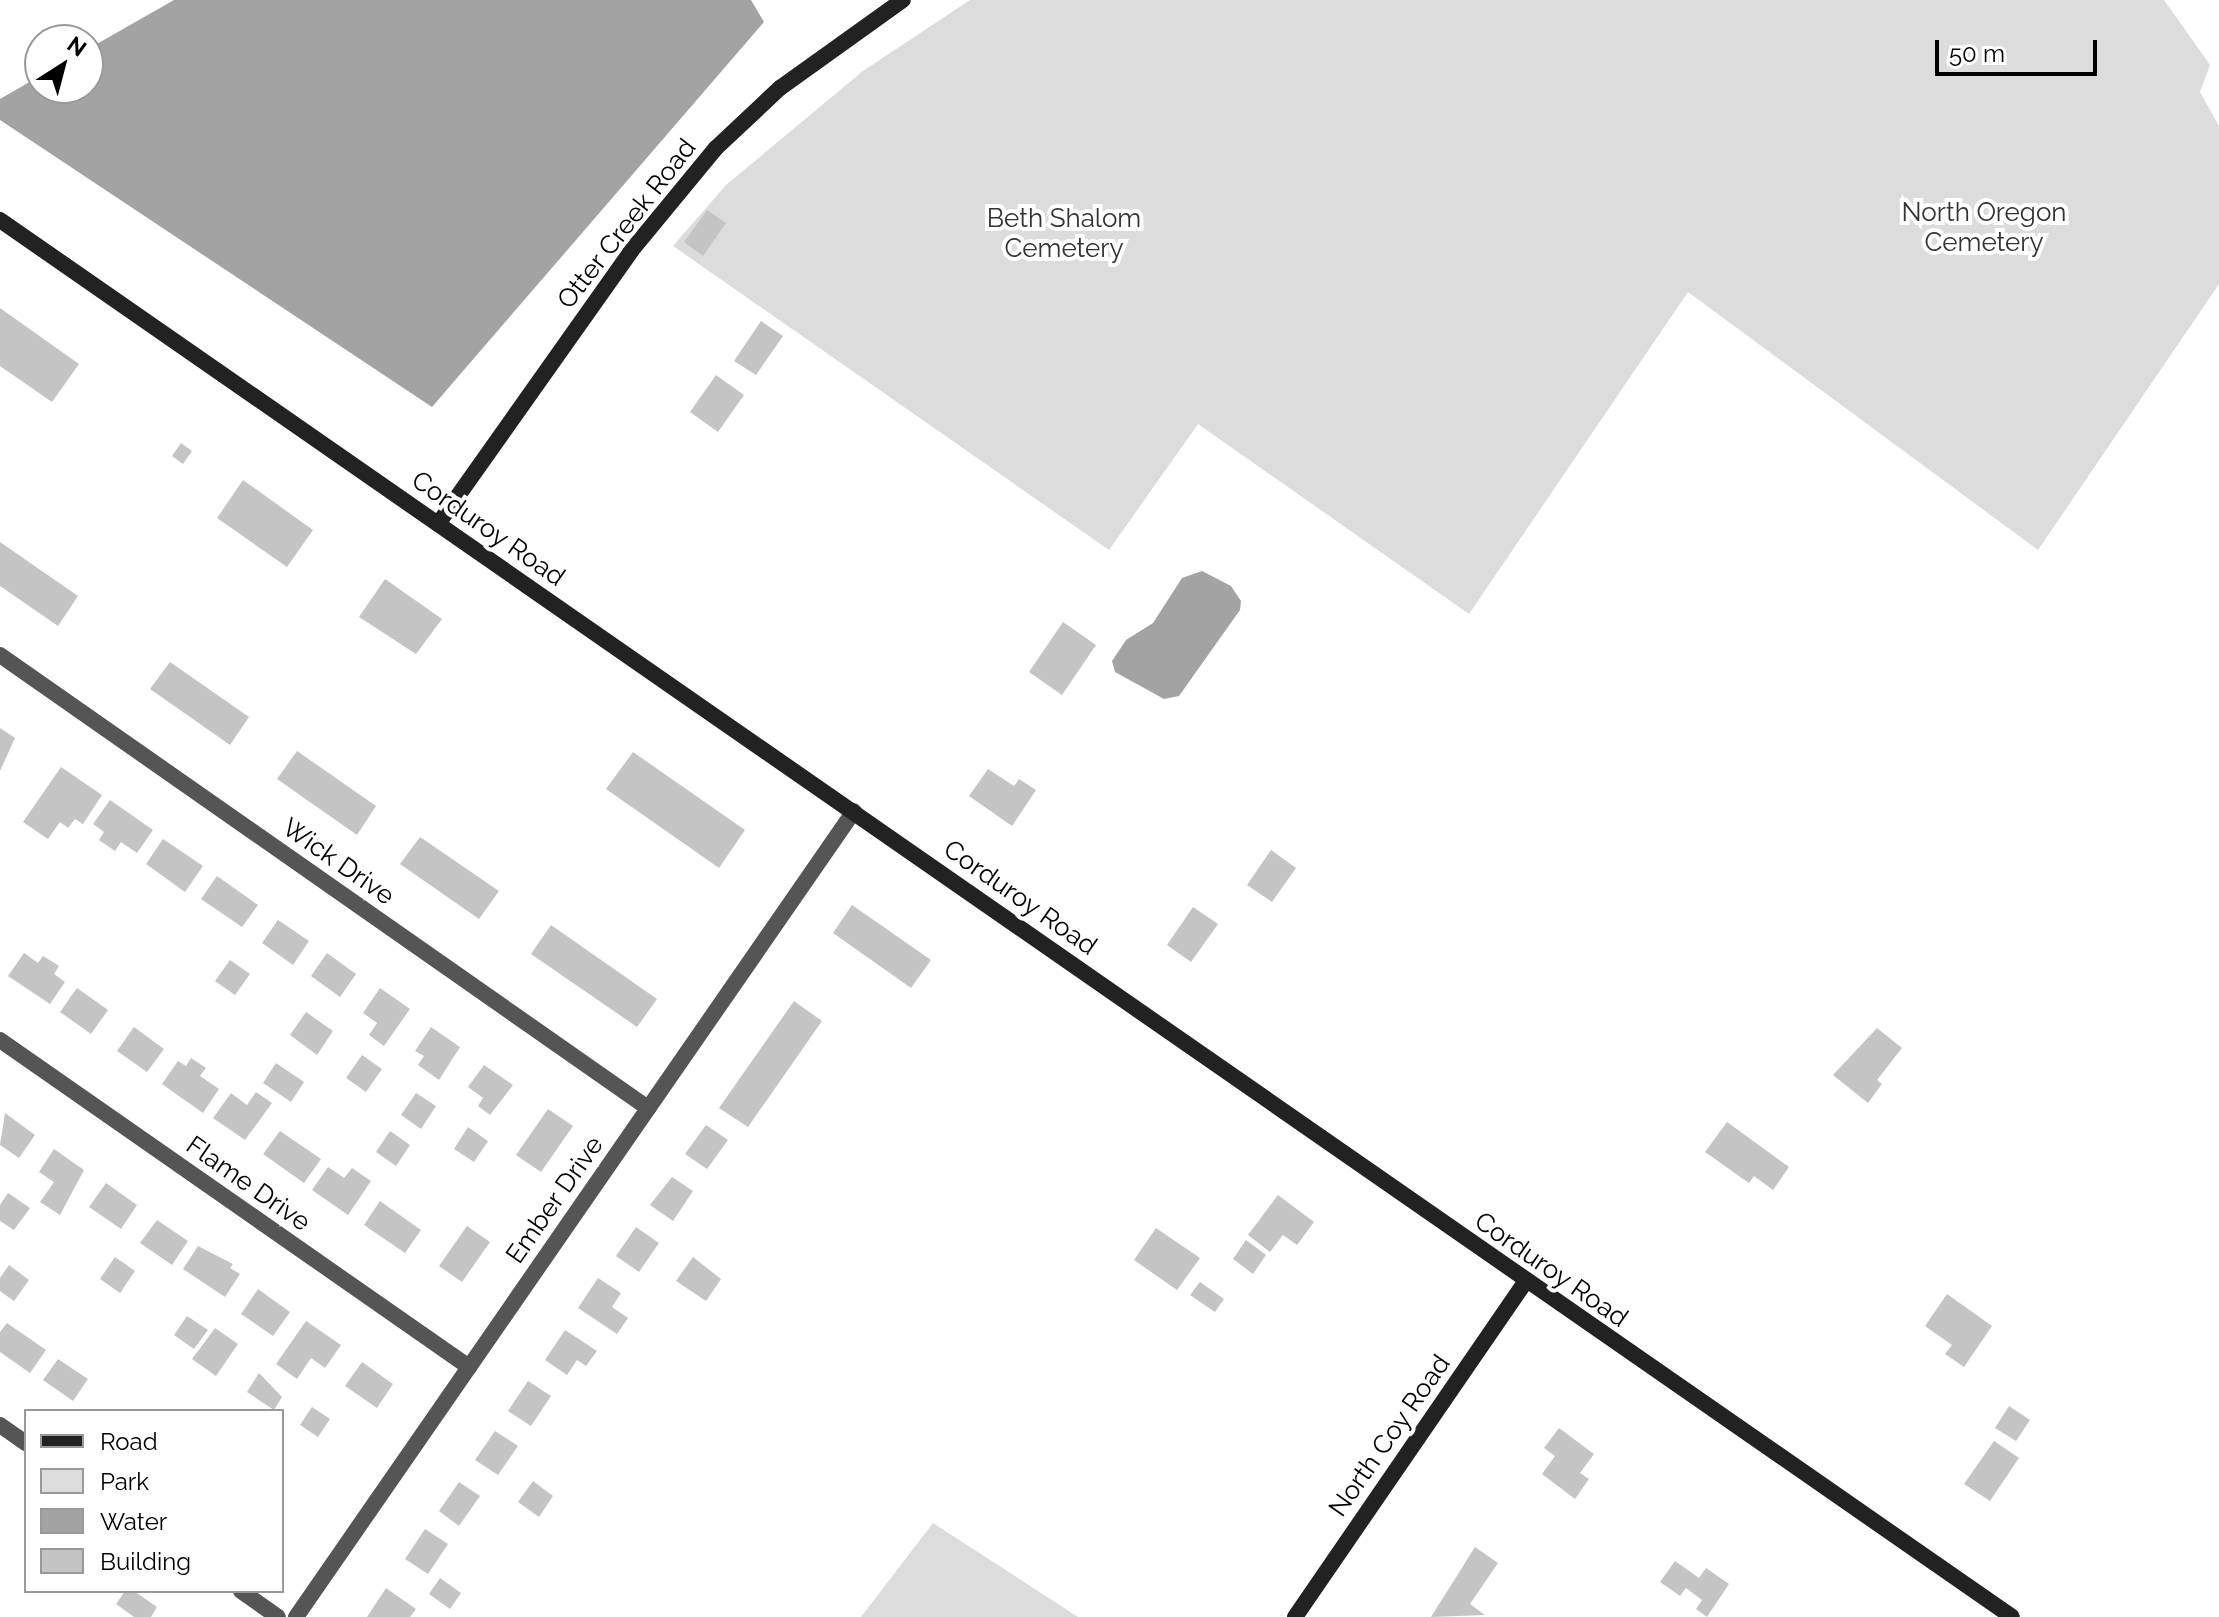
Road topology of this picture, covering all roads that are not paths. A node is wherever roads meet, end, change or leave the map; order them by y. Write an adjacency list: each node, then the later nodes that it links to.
1 (903, 0): 3 (street, Otter Creek Road)
2 (0, 220): 3 (street, Corduroy Road)
3 (438, 524): 5 (street, Corduroy Road)
4 (0, 655): 7 (street, Wick Drive)
5 (854, 811): 7 (street, Ember Drive); 8 (street, Corduroy Road)
6 (0, 1040): 9 (street, Flame Drive)
7 (648, 1108): 9 (street, Ember Drive)
8 (1525, 1282): 15 (street, North Coy Road); 16 (street, Corduroy Road)
9 (469, 1367): 14 (street, Ember Drive)
10 (0, 1425): 11 (street)
11 (24, 1442)
12 (244, 1593): 13 (street)
13 (278, 1617)
14 (296, 1617)
15 (1295, 1617)
16 (2012, 1617)

